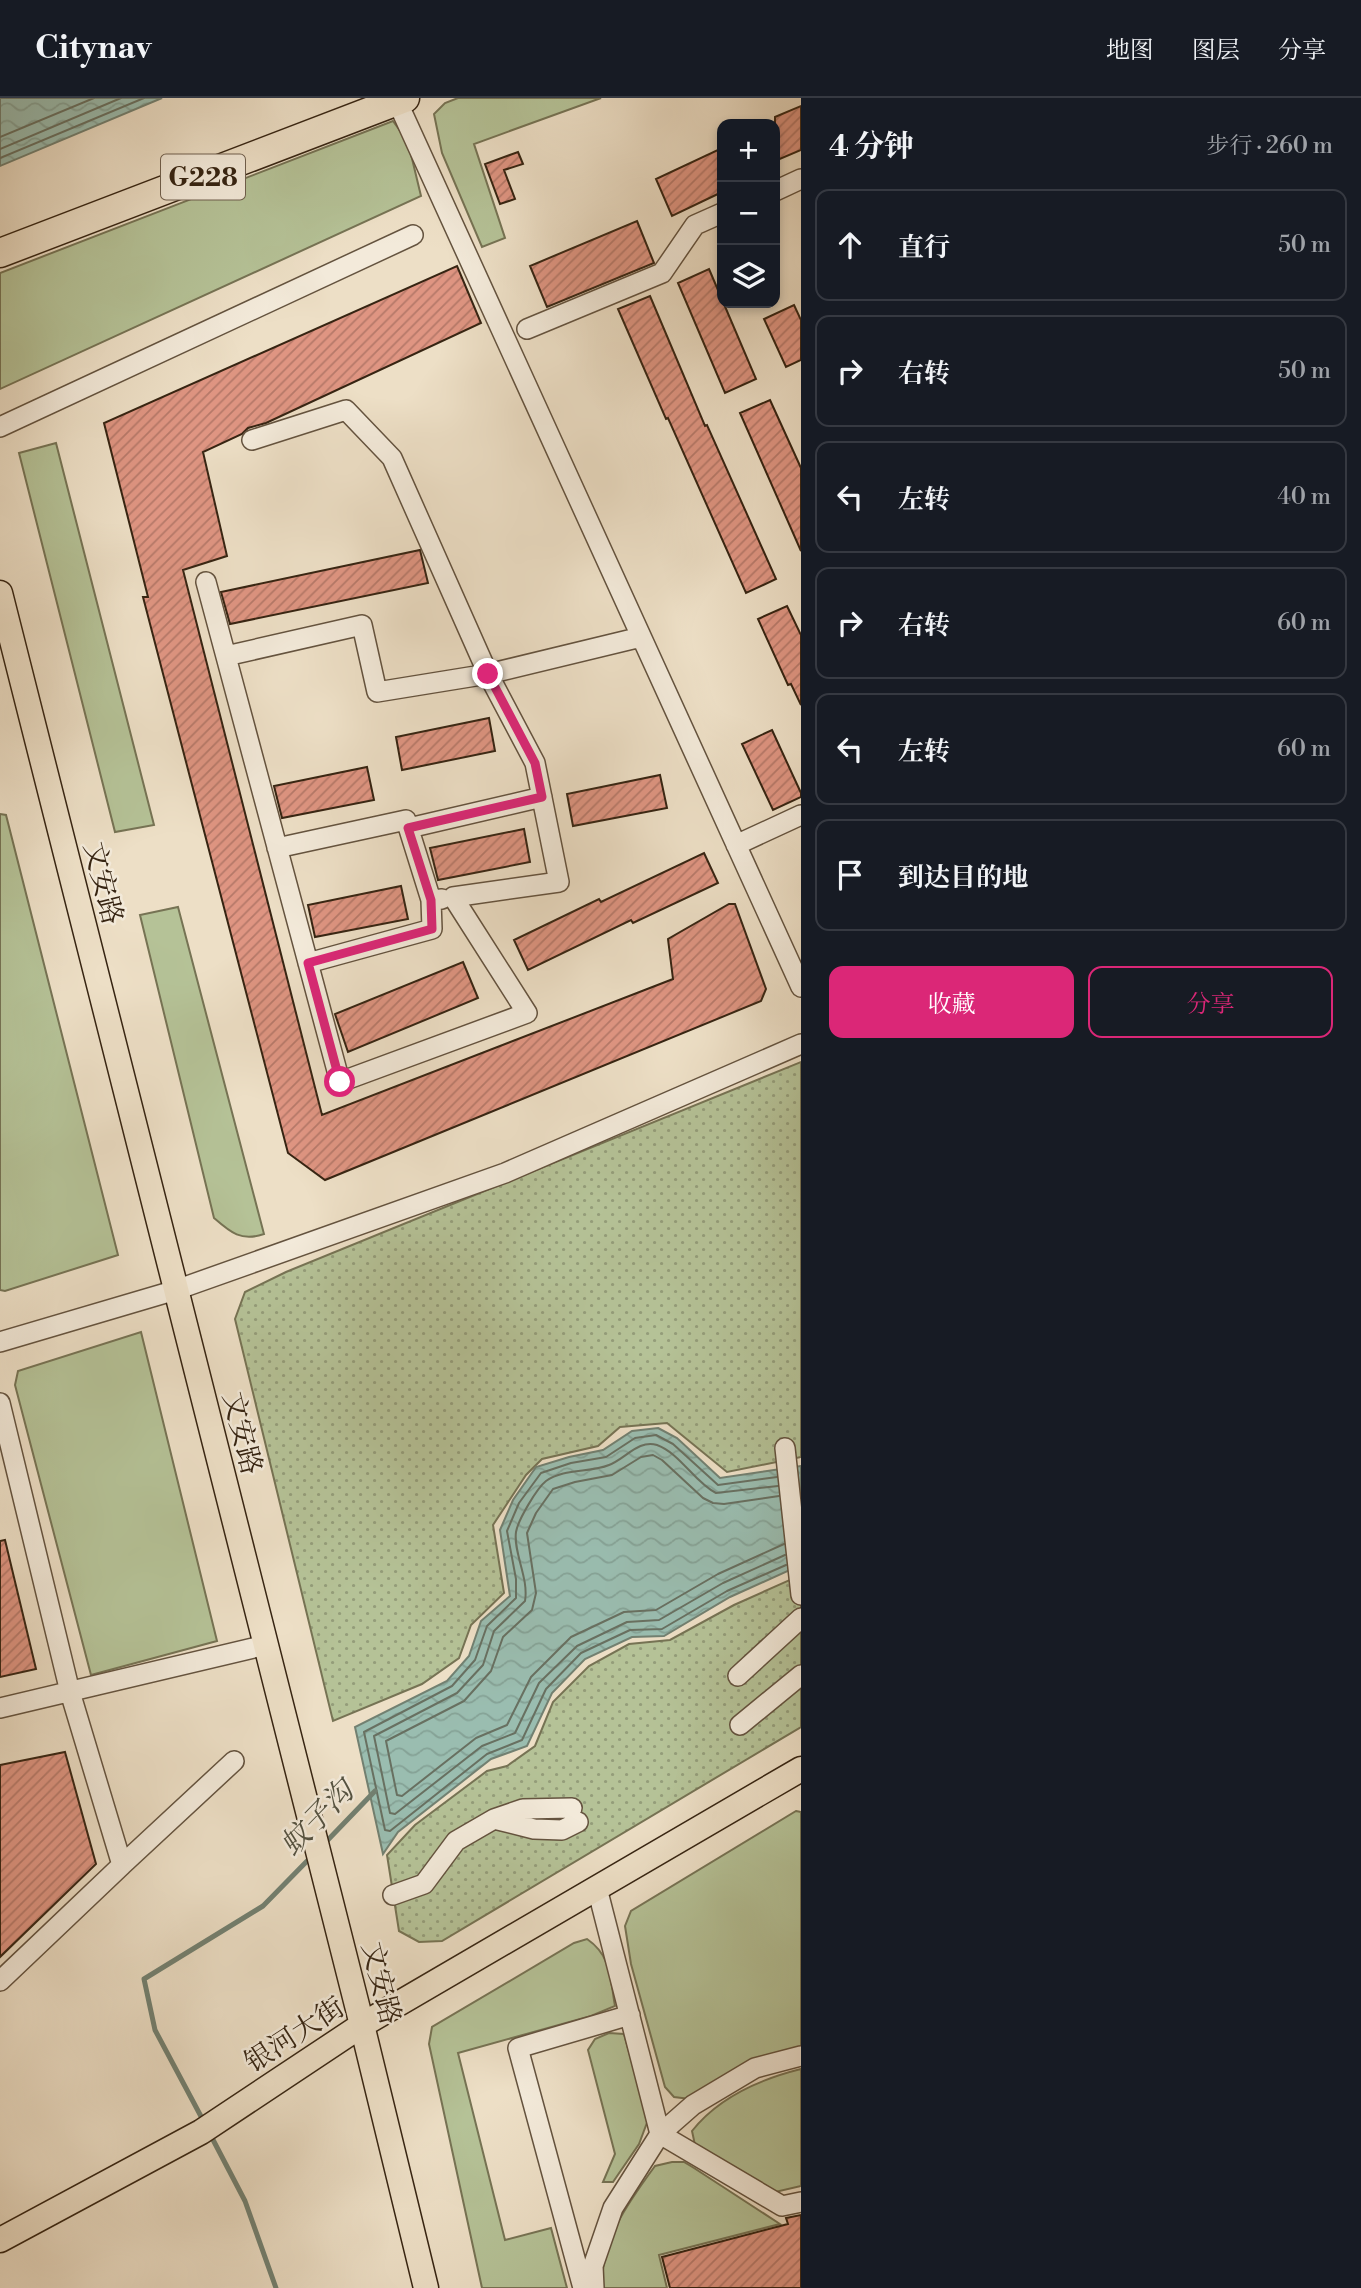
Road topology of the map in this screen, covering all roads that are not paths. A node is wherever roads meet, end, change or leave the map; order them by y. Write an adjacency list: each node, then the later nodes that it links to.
1 (401, 100): 6 (highway, G228); 12 (street)
2 (801, 179): 3 (street)
3 (780, 189)
4 (717, 215): 7 (street)
5 (413, 235): 8 (street)
6 (0, 253)
7 (527, 329)
8 (0, 427)
9 (252, 440): 14 (street)
10 (206, 582): 13 (street)
11 (0, 593): 25 (main road, 文安路)
12 (641, 637): 14 (street); 18 (street)
13 (226, 656): 14 (street); 19 (street)
14 (488, 674): 15 (street)
15 (542, 797): 17 (street); 20 (street)
16 (801, 815): 18 (street)
17 (408, 828): 19 (street); 21 (street)
18 (736, 845): 23 (street)
19 (277, 848): 22 (street)
20 (453, 897): 21 (street); 22 (street)
21 (431, 900): 22 (street)
22 (308, 963)
23 (801, 987)
24 (801, 1044): 25 (street)
25 (176, 1290): 26 (street); 31 (main road, 文安路)
26 (0, 1342)
27 (0, 1403): 34 (street)
28 (785, 1448): 29 (street)
29 (801, 1595)
30 (801, 1618): 33 (street)
31 (266, 1645): 34 (street); 45 (main road, 文安路)
32 (801, 1675): 36 (street)
33 (738, 1676)
34 (70, 1692): 35 (street); 40 (street)
35 (0, 1707)
36 (740, 1725)
37 (234, 1761): 40 (street)
38 (801, 1769): 41 (main road, 银河大街)
39 (575, 1815): 42 (street)
40 (122, 1865): 43 (street)
41 (597, 1888): 44 (street); 45 (main road, 银河大街)
42 (393, 1895)
43 (0, 1981)
44 (630, 2015): 47 (street); 51 (street)
45 (362, 2025): 49 (main road, 银河大街); 50 (main road, 文安路)
46 (801, 2056): 47 (street)
47 (660, 2134): 48 (street); 52 (street)
48 (801, 2202)
49 (0, 2240)
50 (426, 2288)
51 (583, 2288)
52 (594, 2288)

